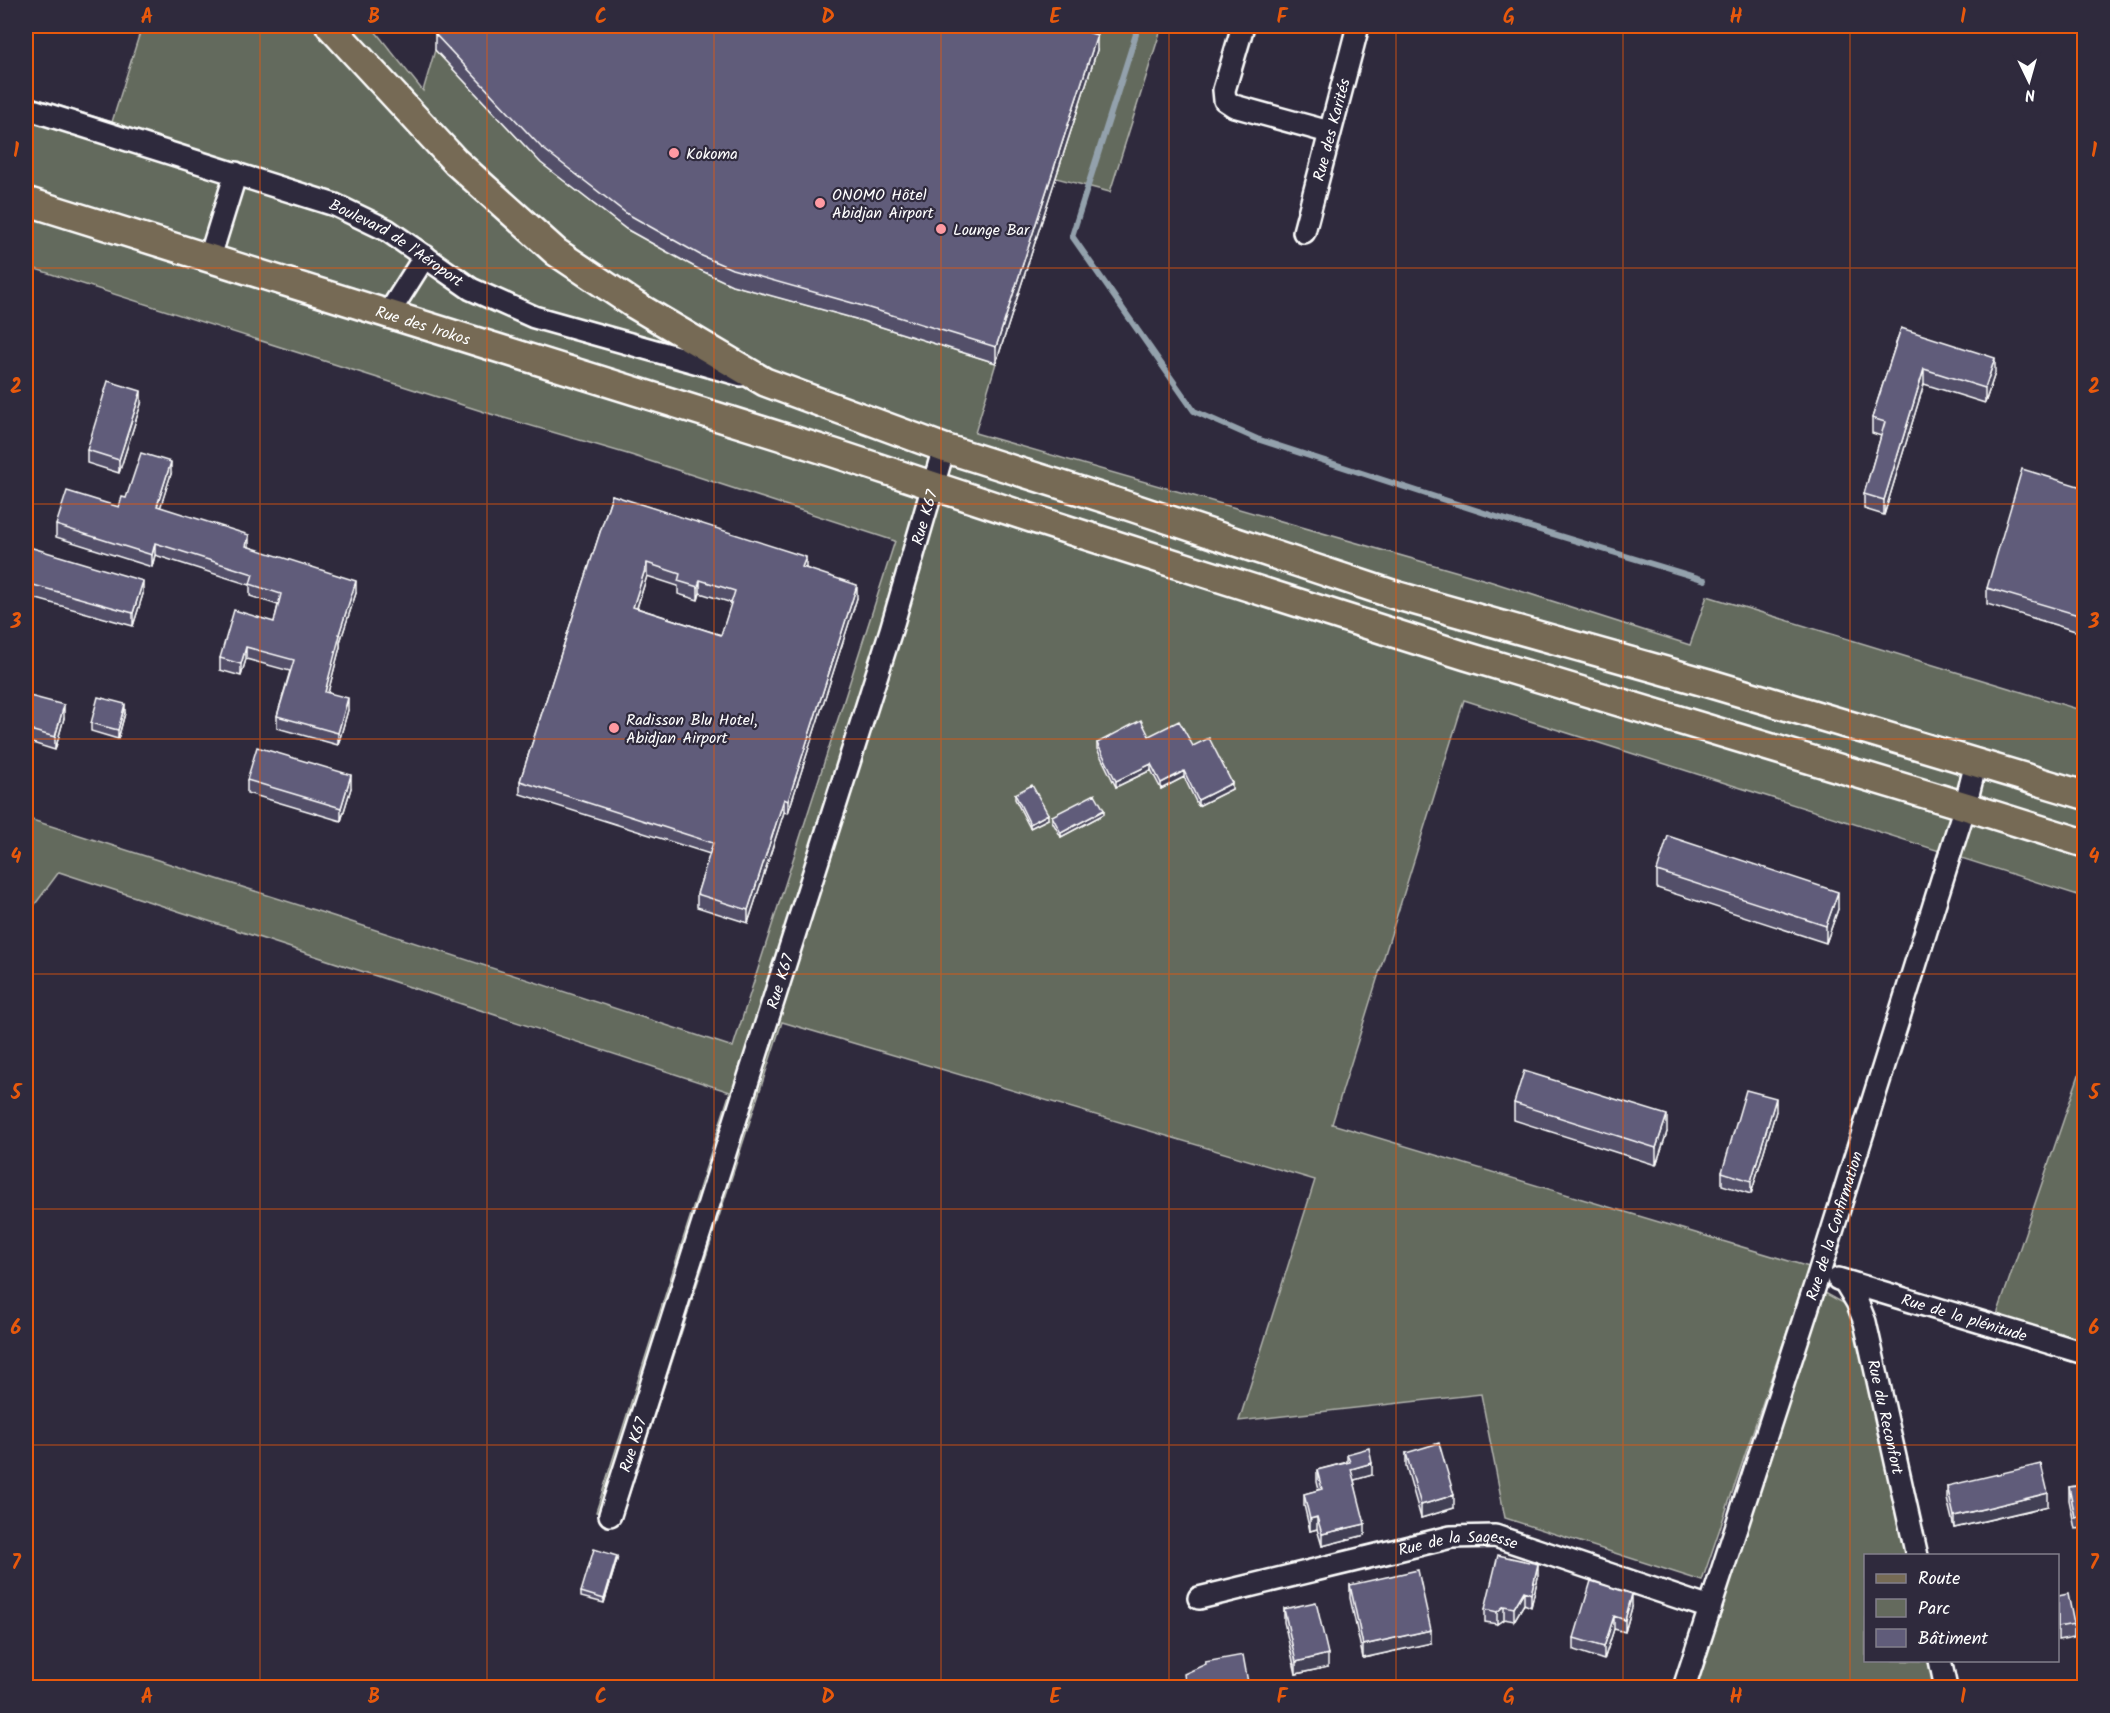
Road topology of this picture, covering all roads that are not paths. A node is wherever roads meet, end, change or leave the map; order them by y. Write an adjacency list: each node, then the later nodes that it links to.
1 (330, 26): 12 (main road)
2 (1243, 26): 5 (street)
3 (1358, 26): 5 (street, Rue des Karités)
4 (26, 108): 6 (street, Boulevard de l'Aéroport)
5 (1329, 132): 8 (street, Rue des Karités)
6 (236, 173): 9 (street, Boulevard de l'Aéroport); 10 (street)
7 (26, 201): 10 (main road, Rue des Irokos)
8 (1304, 232)
9 (425, 256): 11 (street); 12 (street, Boulevard de l'Aéroport)
10 (210, 257): 11 (main road, Rue des Irokos)
11 (389, 314): 15 (main road, Rue des Irokos)
12 (765, 382): 13 (main road)
13 (836, 410): 14 (main road); 15 (main road)
14 (944, 448): 16 (street, Rue K67); 17 (main road)
15 (821, 449): 16 (main road, Rue des Irokos)
16 (933, 484): 19 (main road, Rue des Irokos); 24 (street, Rue K67)
17 (1976, 763): 18 (main road); 19 (street, Rue de la Confirmation)
18 (2085, 795)
19 (1965, 806): 20 (main road, Rue des Irokos); 21 (street, Rue de la Confirmation)
20 (2085, 843)
21 (1819, 1273): 22 (street, Rue de la plénitude); 27 (street, Rue de la Confirmation)
22 (1845, 1282): 23 (street, Rue de la plénitude); 25 (street, Rue du Reconfort)
23 (2085, 1353)
24 (610, 1515)
25 (1917, 1554)
26 (1199, 1598): 27 (street, Rue de la Sagesse)
27 (1710, 1608): 29 (street, Rue de la Confirmation)
28 (1940, 1662): 30 (street)
29 (1684, 1688)
30 (1947, 1688)

